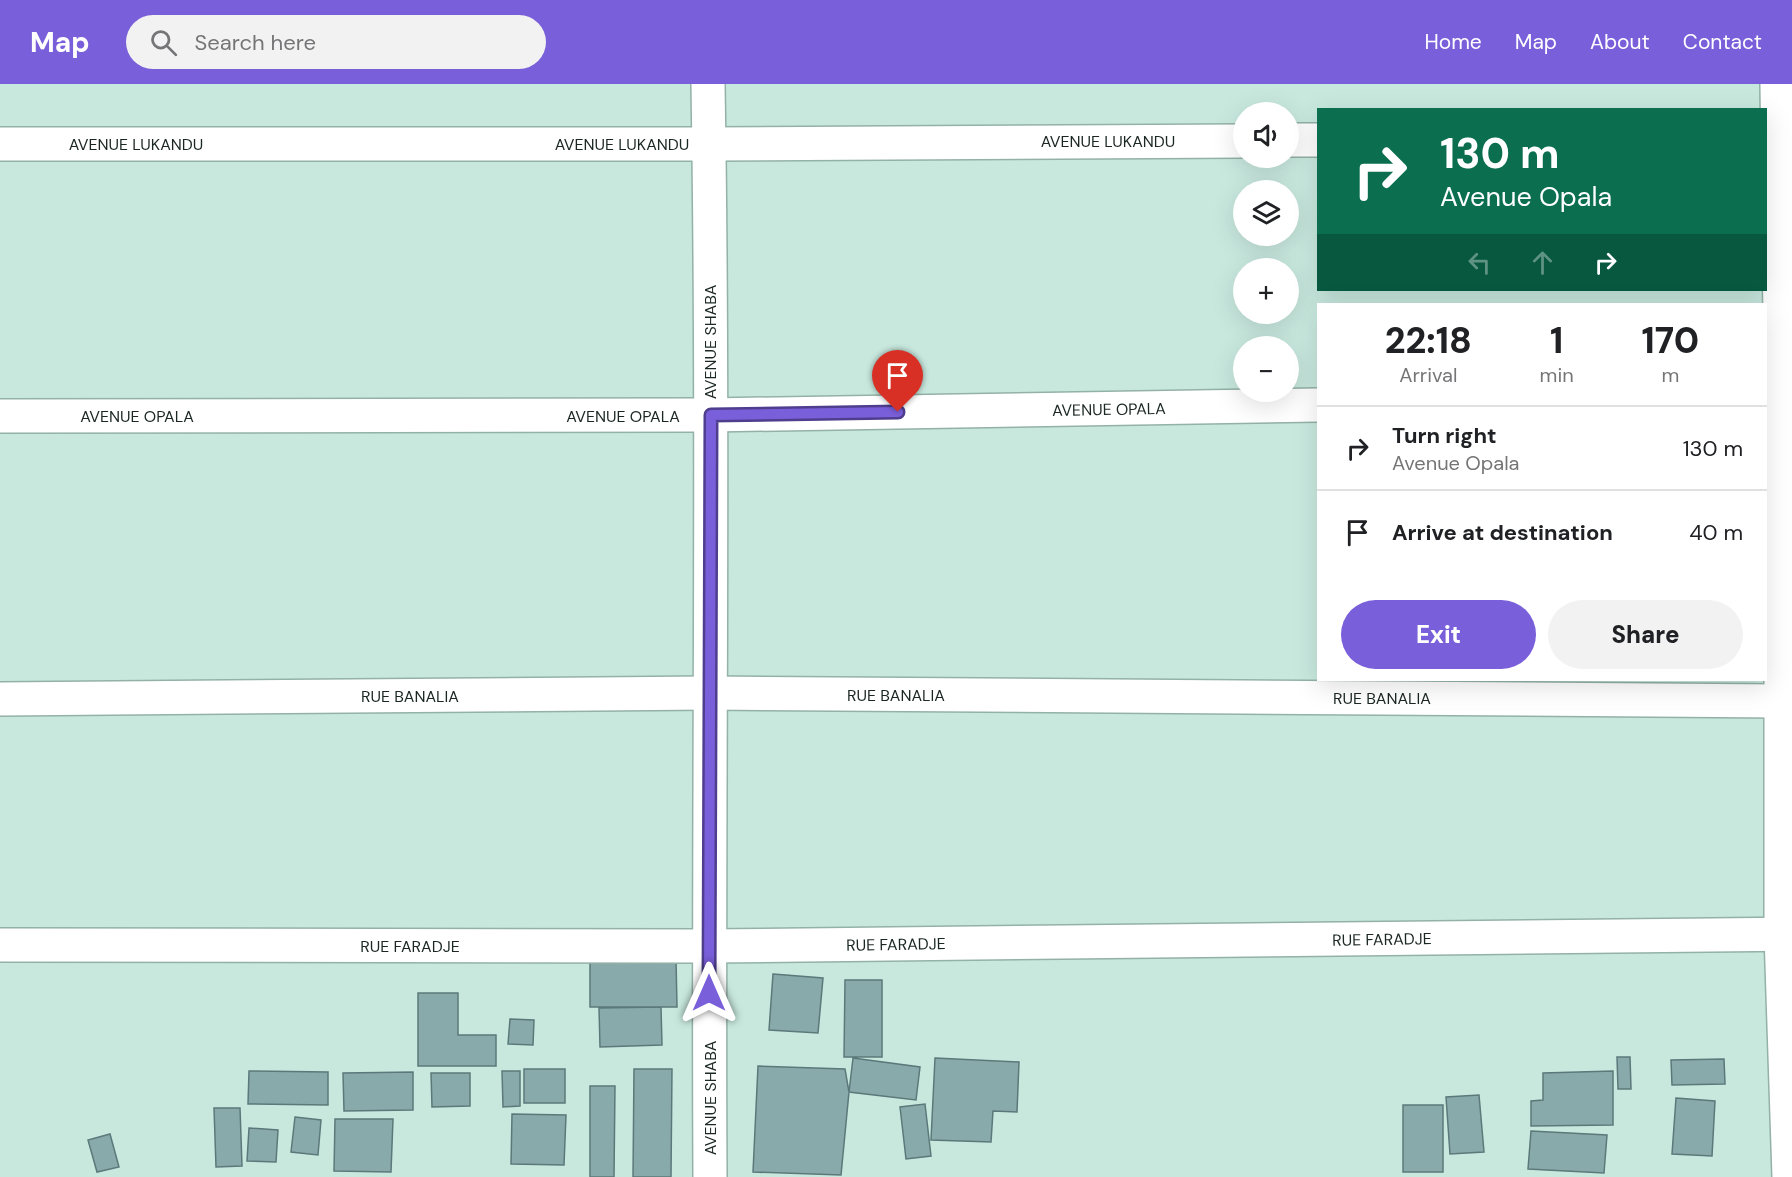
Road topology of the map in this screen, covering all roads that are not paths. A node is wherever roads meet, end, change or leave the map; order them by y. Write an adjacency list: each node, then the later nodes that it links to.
1 (708, 84): 8 (street, AVENUE SHABA)
2 (1777, 84): 3 (street)
3 (1779, 137): 9 (street)
4 (1299, 140): 5 (street)
5 (1317, 140)
6 (1233, 141): 8 (street, AVENUE LUKANDU)
7 (0, 144): 8 (street, AVENUE LUKANDU)
8 (709, 144): 11 (street, AVENUE SHABA)
9 (1780, 398): 15 (street)
10 (1317, 405): 11 (street, AVENUE OPALA)
11 (711, 415): 12 (street, AVENUE OPALA); 13 (street, AVENUE SHABA)
12 (0, 417)
13 (709, 693): 14 (street, RUE BANALIA); 15 (street, RUE BANALIA); 18 (street, AVENUE SHABA)
14 (0, 699)
15 (1787, 701): 16 (street)
16 (1786, 934): 18 (street, RUE FARADJE); 20 (street)
17 (0, 945): 18 (street, RUE FARADJE)
18 (709, 946): 19 (street, AVENUE SHABA)
19 (710, 1177)
20 (1789, 1177)

